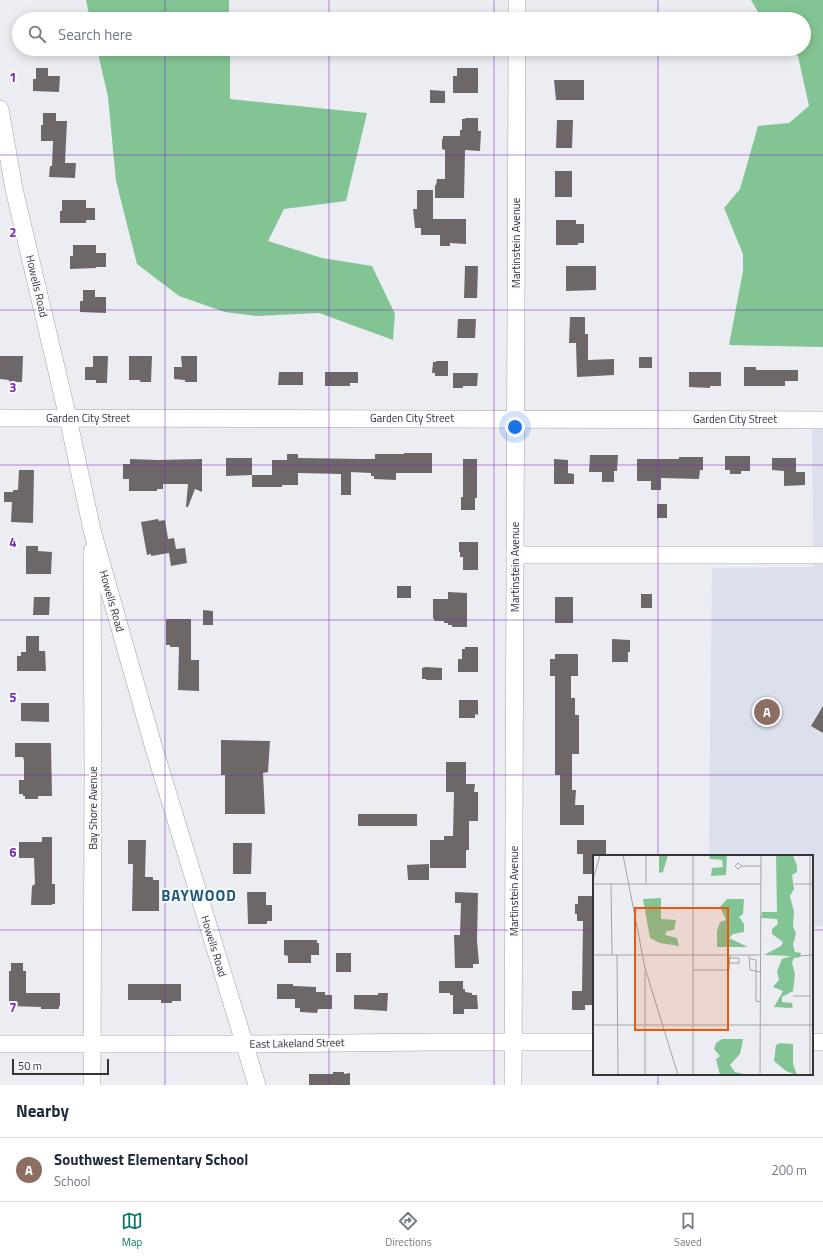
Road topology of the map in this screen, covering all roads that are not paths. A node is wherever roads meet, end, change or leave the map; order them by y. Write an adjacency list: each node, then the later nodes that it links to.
1 (517, 0): 2 (street)
2 (517, 12)
3 (517, 56): 7 (street, Martinstein Avenue)
4 (0, 109): 6 (street, Howells Road)
5 (0, 418): 6 (street, Garden City Street)
6 (68, 418): 7 (street, Garden City Street); 9 (street, Howells Road)
7 (515, 418): 8 (street, Garden City Street); 10 (street, Martinstein Avenue)
8 (823, 420)
9 (92, 530): 15 (street, Bay Shore Avenue); 16 (street, Howells Road)
10 (515, 555): 11 (street); 12 (street, Martinstein Avenue)
11 (823, 555)
12 (513, 1042): 13 (street, East Lakeland Street); 16 (street, East Lakeland Street); 19 (street, Martinstein Avenue)
13 (593, 1042)
14 (0, 1044): 15 (street, East Lakeland Street)
15 (92, 1044): 16 (street, East Lakeland Street); 17 (street, Bay Shore Avenue)
16 (244, 1044): 18 (street, Howells Road)
17 (92, 1085)
18 (257, 1085)
19 (514, 1085)

